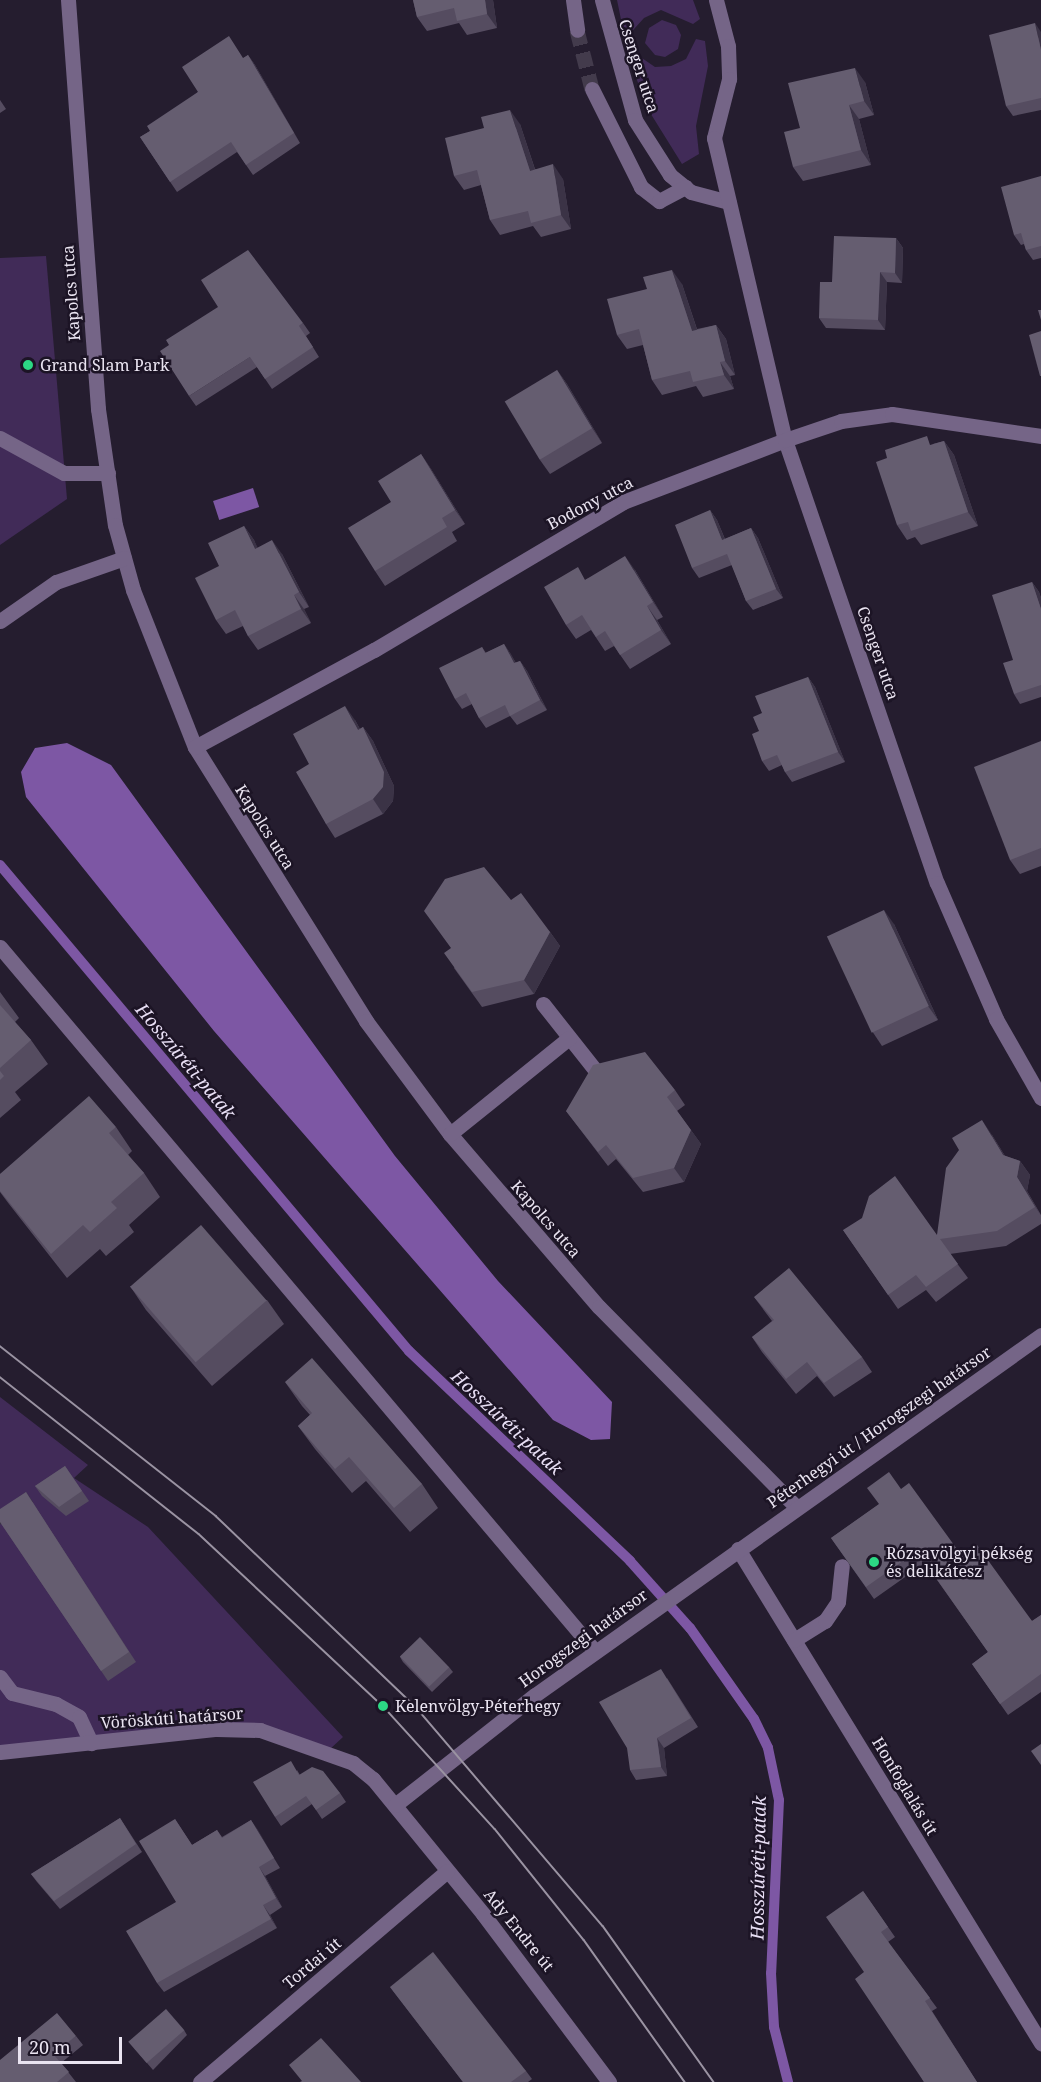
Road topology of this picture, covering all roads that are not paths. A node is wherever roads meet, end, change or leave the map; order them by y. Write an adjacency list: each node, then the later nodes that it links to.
1 (68, 0): 12 (street, Kapolcs utca)
2 (573, 0): 5 (street)
3 (602, 0): 7 (street, Csenger utca)
4 (716, 0): 8 (street, Csenger utca)
5 (577, 30)
6 (592, 89): 7 (street)
7 (685, 187): 8 (street, Csenger utca)
8 (729, 202): 11 (street, Csenger utca)
9 (1041, 436): 11 (street, Bodony utca)
10 (0, 438): 12 (street)
11 (785, 440): 15 (street, Bodony utca); 20 (street, Csenger utca)
12 (108, 473): 13 (street, Kapolcs utca)
13 (124, 558): 14 (street); 15 (street, Kapolcs utca)
14 (0, 621)
15 (195, 747): 21 (street, Kapolcs utca)
16 (0, 947): 27 (street)
17 (543, 1004): 18 (street)
18 (569, 1038): 19 (street); 21 (street)
19 (596, 1071)
20 (1041, 1098)
21 (450, 1134): 23 (street, Kapolcs utca)
22 (1041, 1335): 23 (street, Péterhegyi út / Horogszegi határsor)
23 (796, 1507): 24 (street, Péterhegyi út / Horogszegi határsor)
24 (738, 1549): 26 (street, Honfoglalás út); 27 (street, Horogszegi határsor)
25 (842, 1566): 26 (street)
26 (794, 1640): 34 (street, Honfoglalás út)
27 (595, 1651): 32 (street, Horogszegi határsor)
28 (0, 1677): 29 (street)
29 (6, 1693): 30 (street)
30 (91, 1743): 31 (street, Vöröskúti határsor); 32 (street, Vöröskúti határsor)
31 (0, 1752)
32 (395, 1805): 33 (street, Ady Endre út)
33 (447, 1871): 35 (street, Tordai út); 36 (street, Ady Endre út)
34 (1041, 2043)
35 (200, 2082)
36 (609, 2082)

